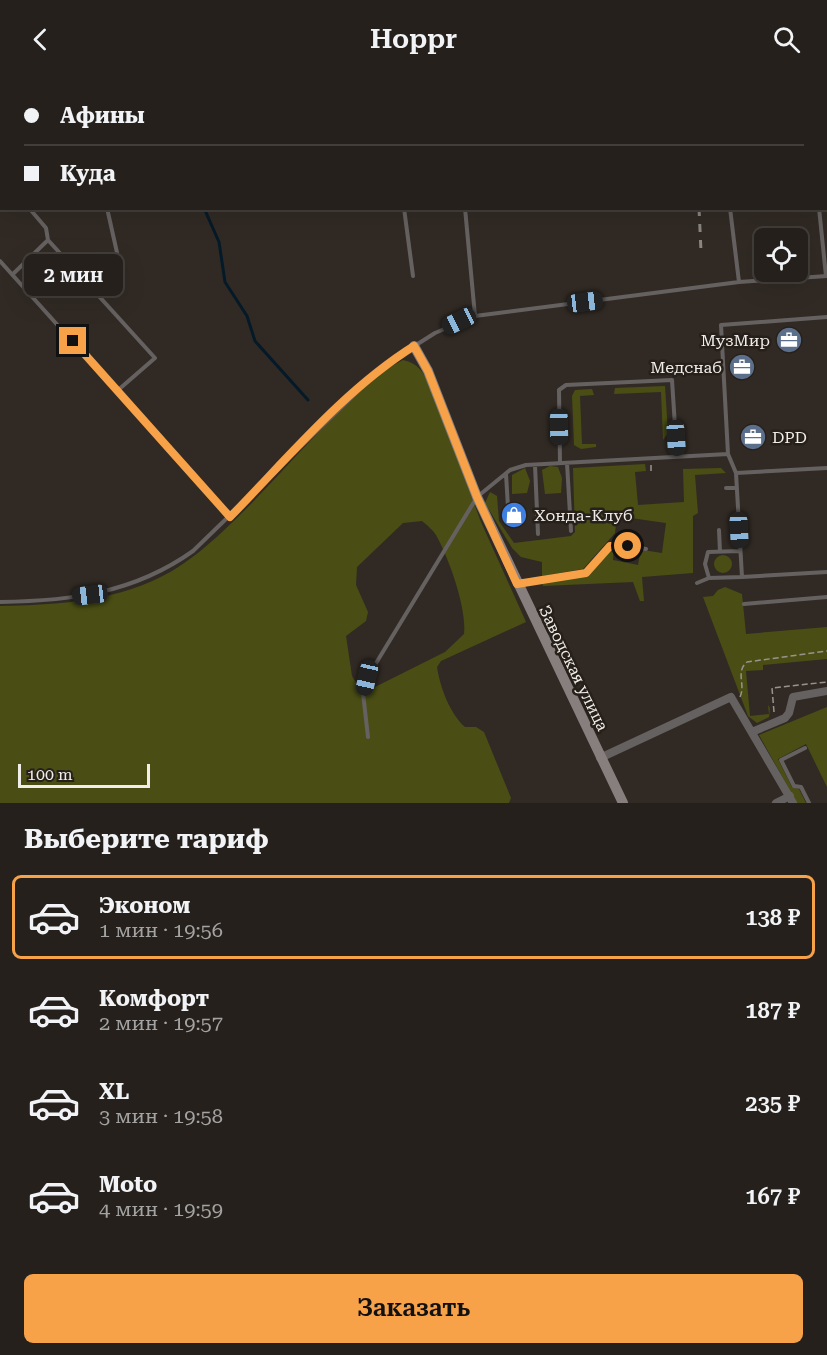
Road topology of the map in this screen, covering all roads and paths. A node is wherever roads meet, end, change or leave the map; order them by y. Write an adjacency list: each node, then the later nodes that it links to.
1 (31, 210): 7 (lane)
2 (107, 210): 13 (lane)
3 (404, 210): 10 (lane)
4 (465, 210): 14 (lane)
5 (730, 210): 12 (lane)
6 (819, 210): 11 (lane)
7 (48, 240): 9 (lane); 13 (lane)
8 (0, 261): 9 (lane)
9 (13, 274): 17 (lane)
10 (413, 276)
11 (827, 276): 12 (lane)
12 (739, 282): 14 (lane)
13 (93, 290): 17 (lane)
14 (475, 316): 16 (lane)
15 (827, 317): 18 (lane)
16 (414, 346): 30 (street, Заводская улица); 31 (lane)
17 (117, 391): 31 (lane)
18 (728, 454): 19 (lane); 27 (lane)
19 (677, 457): 20 (lane); 21 (lane)
20 (567, 463): 21 (lane); 33 (lane)
21 (560, 464): 22 (lane)
22 (535, 465): 26 (lane); 35 (lane)
23 (651, 466): 25 (path)
24 (827, 468): 27 (lane)
25 (651, 471)
26 (506, 473): 30 (lane); 32 (lane)
27 (736, 473): 29 (lane)
28 (726, 488): 29 (lane)
29 (736, 488): 37 (lane)
30 (477, 497): 45 (street, Заводская улица); 53 (lane)
31 (230, 517): 47 (lane)
32 (509, 524)
33 (571, 531)
34 (719, 531): 39 (lane)
35 (538, 534)
36 (646, 549): 45 (lane)
37 (740, 551): 39 (lane); 42 (lane)
38 (617, 552): 40 (path)
39 (720, 552): 43 (lane)
40 (637, 555)
41 (827, 572): 42 (lane)
42 (742, 577): 43 (lane)
43 (709, 578): 44 (lane)
44 (697, 583)
45 (517, 584): 55 (street, Заводская улица)
46 (827, 597): 48 (lane)
47 (0, 602)
48 (744, 604)
49 (827, 651): 51 (path)
50 (827, 692): 52 (street)
51 (736, 705): 52 (street); 55 (street)
52 (752, 732): 56 (street)
53 (368, 737)
54 (805, 748): 59 (lane)
55 (600, 758): 57 (street, Заводская улица)
56 (792, 800): 58 (street)
57 (623, 803)
58 (776, 803)
59 (809, 803)

